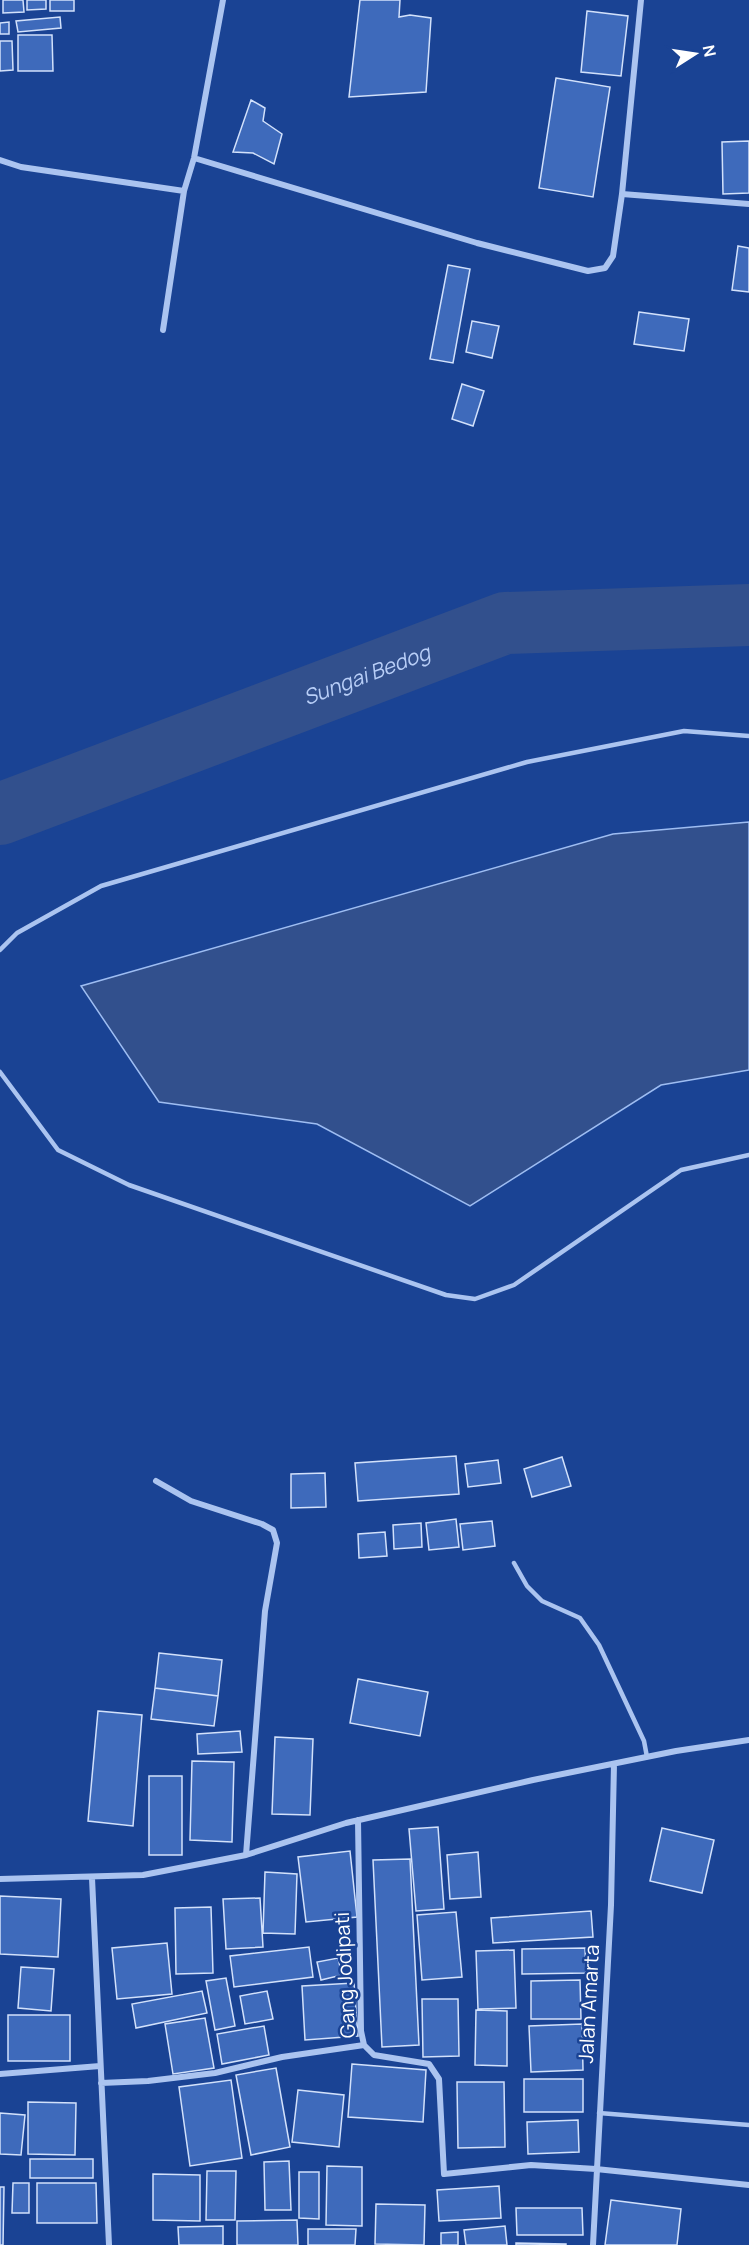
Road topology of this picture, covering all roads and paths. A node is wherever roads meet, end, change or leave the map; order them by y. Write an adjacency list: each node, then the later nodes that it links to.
1 (223, 0): 3 (street)
2 (641, 0): 6 (street)
3 (194, 158): 5 (street); 6 (street)
4 (0, 160): 5 (street)
5 (184, 191): 8 (street)
6 (622, 194): 7 (street)
7 (749, 204)
8 (162, 330)
9 (749, 736): 10 (lane)
10 (0, 950)
11 (0, 1072): 12 (lane)
12 (749, 1155)
13 (156, 1481): 19 (street)
14 (514, 1563): 16 (lane)
15 (749, 1740): 16 (street)
16 (648, 1757): 17 (street)
17 (614, 1764): 18 (street); 26 (street, Jalan Amarta)
18 (358, 1820): 19 (street); 22 (street, Gang Jodipati)
19 (246, 1855): 20 (street)
20 (92, 1878): 21 (street); 23 (street)
21 (0, 1879)
22 (364, 2045): 25 (street); 28 (street, Gang Jodipati)
23 (100, 2066): 24 (street); 25 (street)
24 (0, 2074)
25 (101, 2083): 30 (street)
26 (599, 2113): 27 (lane); 28 (street, Jalan Amarta)
27 (749, 2125)
28 (596, 2169): 29 (street); 31 (street, Jalan Amarta)
29 (749, 2185)
30 (108, 2245)
31 (593, 2245)

